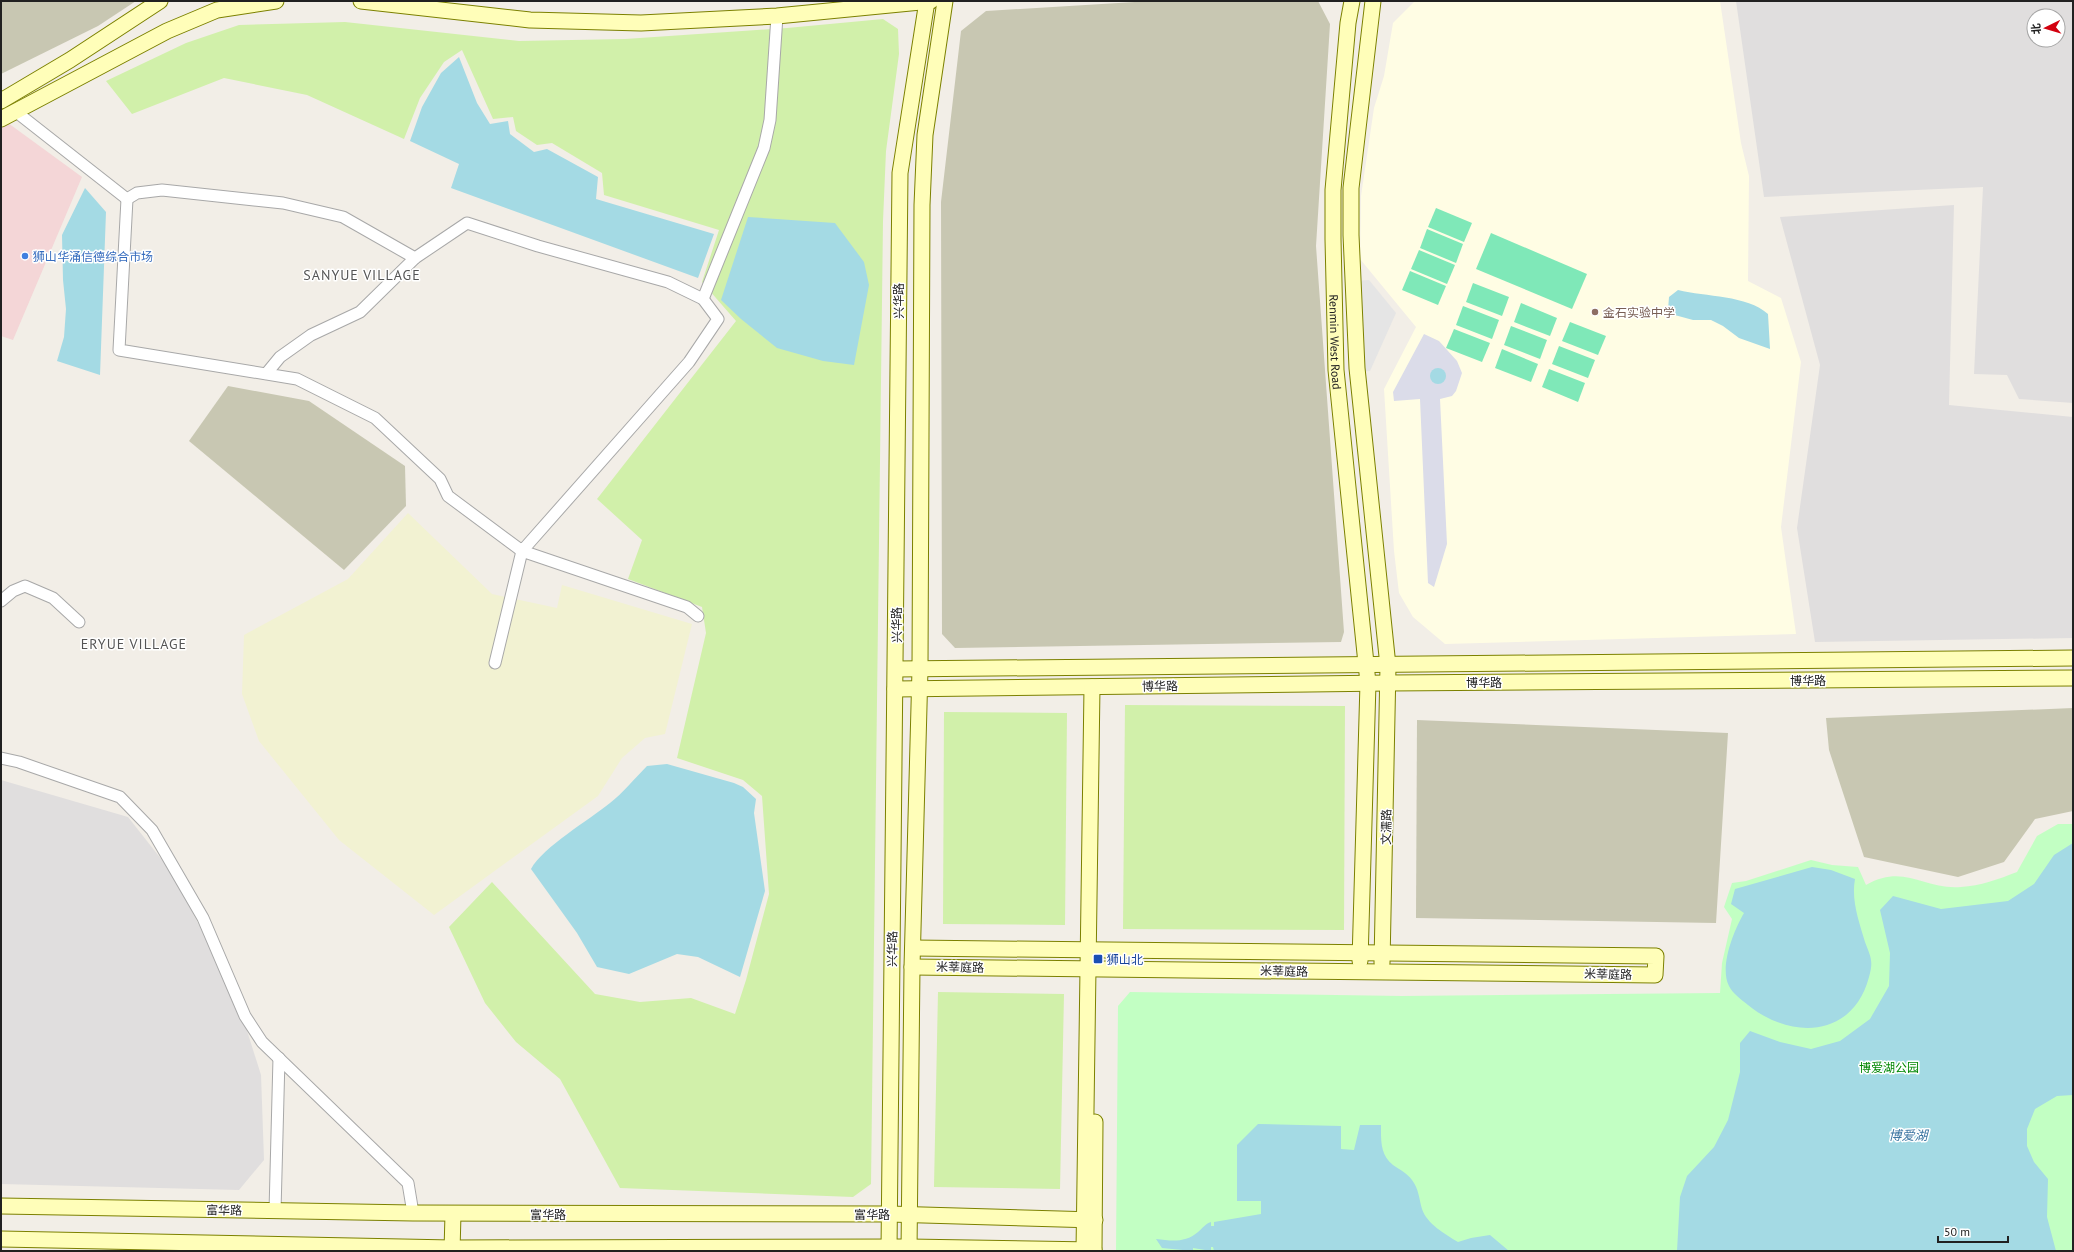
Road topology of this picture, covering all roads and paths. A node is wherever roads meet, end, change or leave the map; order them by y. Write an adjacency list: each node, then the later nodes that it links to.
1 (160, 1): 13 (street)
2 (276, 1): 14 (street)
3 (361, 1): 10 (street)
4 (928, 1): 10 (street); 28 (street, 兴华路)
5 (945, 1): 29 (street, 兴华路)
6 (1340, 1): 12 (street)
7 (1352, 1): 12 (street, Renmin West Road)
8 (1373, 1): 11 (street, 文濡路)
9 (1381, 1): 11 (street)
10 (777, 16): 18 (street)
11 (1370, 20): 27 (street, 文濡路)
12 (1348, 23): 26 (street, Renmin West Road)
13 (1, 101)
14 (15, 111): 15 (street); 16 (street)
15 (1, 118)
16 (127, 199): 17 (street); 19 (street)
17 (415, 258): 18 (street); 19 (street)
18 (703, 299): 20 (street)
19 (266, 374): 20 (street)
20 (522, 551): 22 (street); 25 (street)
21 (1, 601): 23 (street)
22 (698, 616)
23 (79, 622)
24 (2073, 658): 27 (street, 博华路)
25 (494, 663)
26 (1367, 666): 27 (street, 博华路); 29 (street, 博华路); 32 (street, Renmin West Road)
27 (1388, 666): 31 (street, 文濡路)
28 (896, 669): 29 (street, 博华路); 35 (street, 兴华路)
29 (920, 669): 34 (street, 兴华路)
30 (2073, 678): 31 (street, 博华路)
31 (1389, 682): 32 (street, 博华路); 40 (street, 文濡路)
32 (1368, 683): 33 (street, 博华路); 39 (street, 文濡路)
33 (1096, 687): 34 (street, 博华路); 38 (street)
34 (918, 688): 35 (street, 博华路); 37 (street, 兴华路)
35 (895, 689): 50 (street, 兴华路)
36 (1, 758): 45 (street)
37 (913, 948): 38 (street, 米莘庭路); 41 (street, 兴华路)
38 (1091, 950): 39 (street, 米莘庭路); 42 (street)
39 (1360, 953): 40 (street, 米莘庭路); 43 (street, 文濡路)
40 (1383, 953): 44 (street, 文濡路); 44 (street, 米莘庭路)
41 (912, 967): 42 (street, 米莘庭路); 51 (street, 兴华路)
42 (1092, 969): 43 (street, 米莘庭路); 52 (street)
43 (1360, 972): 44 (street, 米莘庭路)
44 (1382, 972)
45 (279, 1058): 47 (street); 48 (street)
46 (1, 1206): 47 (street, 富华路)
47 (275, 1211): 48 (street, 富华路)
48 (413, 1213): 49 (street, 富华路)
49 (452, 1214): 50 (street, 富华路); 54 (street)
50 (889, 1214): 51 (street, 富华路); 57 (street, 兴华路)
51 (910, 1214): 52 (street, 富华路); 55 (street, 兴华路)
52 (1089, 1220): 58 (street)
53 (1, 1239): 54 (street)
54 (452, 1249): 56 (street)
55 (909, 1249): 57 (street); 58 (street)
56 (639, 1250): 57 (street)
57 (889, 1250)
58 (1089, 1251)

